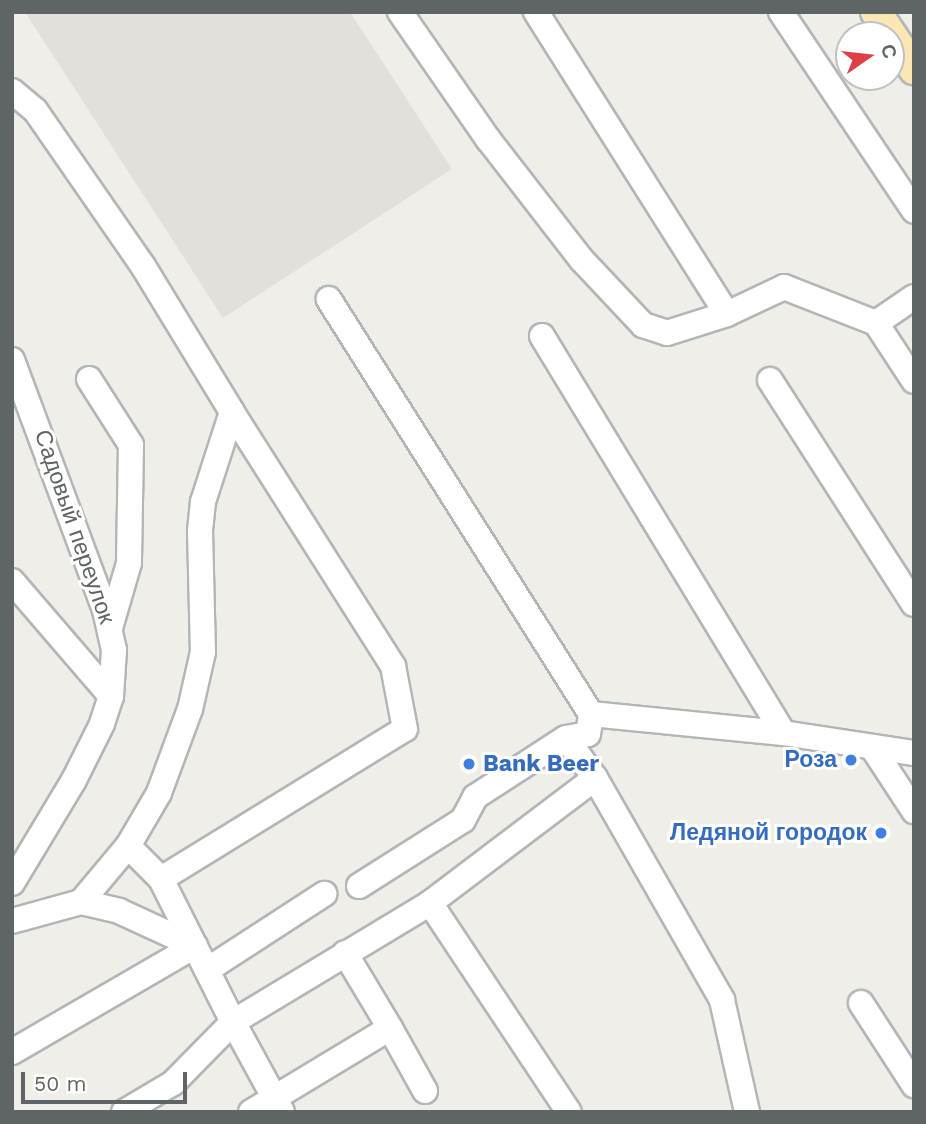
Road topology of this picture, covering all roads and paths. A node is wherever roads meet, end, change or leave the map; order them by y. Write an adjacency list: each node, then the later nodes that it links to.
1 (400, 12): 10 (street)
2 (536, 12): 10 (street)
3 (781, 12): 7 (street)
4 (876, 12): 5 (main road)
5 (914, 69)
6 (12, 91): 17 (street)
7 (914, 211)
8 (914, 297): 11 (street)
9 (329, 299): 22 (street)
10 (727, 314): 11 (street)
11 (876, 323): 16 (street)
12 (542, 336): 23 (street)
13 (12, 360): 20 (street, Садовый переулок)
14 (89, 379): 20 (street)
15 (770, 380): 19 (street)
16 (914, 381)
17 (232, 412): 29 (street); 30 (street)
18 (12, 581): 21 (street)
19 (914, 604)
20 (110, 628): 21 (street, Садовый переулок)
21 (111, 696): 31 (street, Садовый переулок)
22 (591, 715): 23 (street); 24 (street)
23 (783, 733): 25 (street)
24 (566, 738): 27 (street); 32 (street)
25 (872, 747): 26 (street); 28 (street)
26 (914, 753)
27 (595, 778): 35 (street); 50 (street)
28 (914, 811)
29 (128, 846): 30 (street); 34 (street)
30 (161, 879): 37 (street)
31 (12, 883)
32 (359, 886)
33 (324, 894): 39 (street)
34 (81, 902): 36 (street); 37 (street)
35 (430, 903): 38 (street); 49 (street)
36 (12, 921)
37 (195, 946): 39 (street); 43 (street)
38 (345, 953): 41 (street); 42 (street)
39 (207, 970): 41 (street)
40 (861, 1003): 44 (street)
41 (233, 1022): 46 (street); 47 (street)
42 (390, 1028): 45 (street); 46 (street)
43 (12, 1052)
44 (914, 1086)
45 (425, 1091)
46 (278, 1105): 48 (street)
47 (124, 1112)
48 (251, 1112)
49 (569, 1112)
50 (747, 1112)

